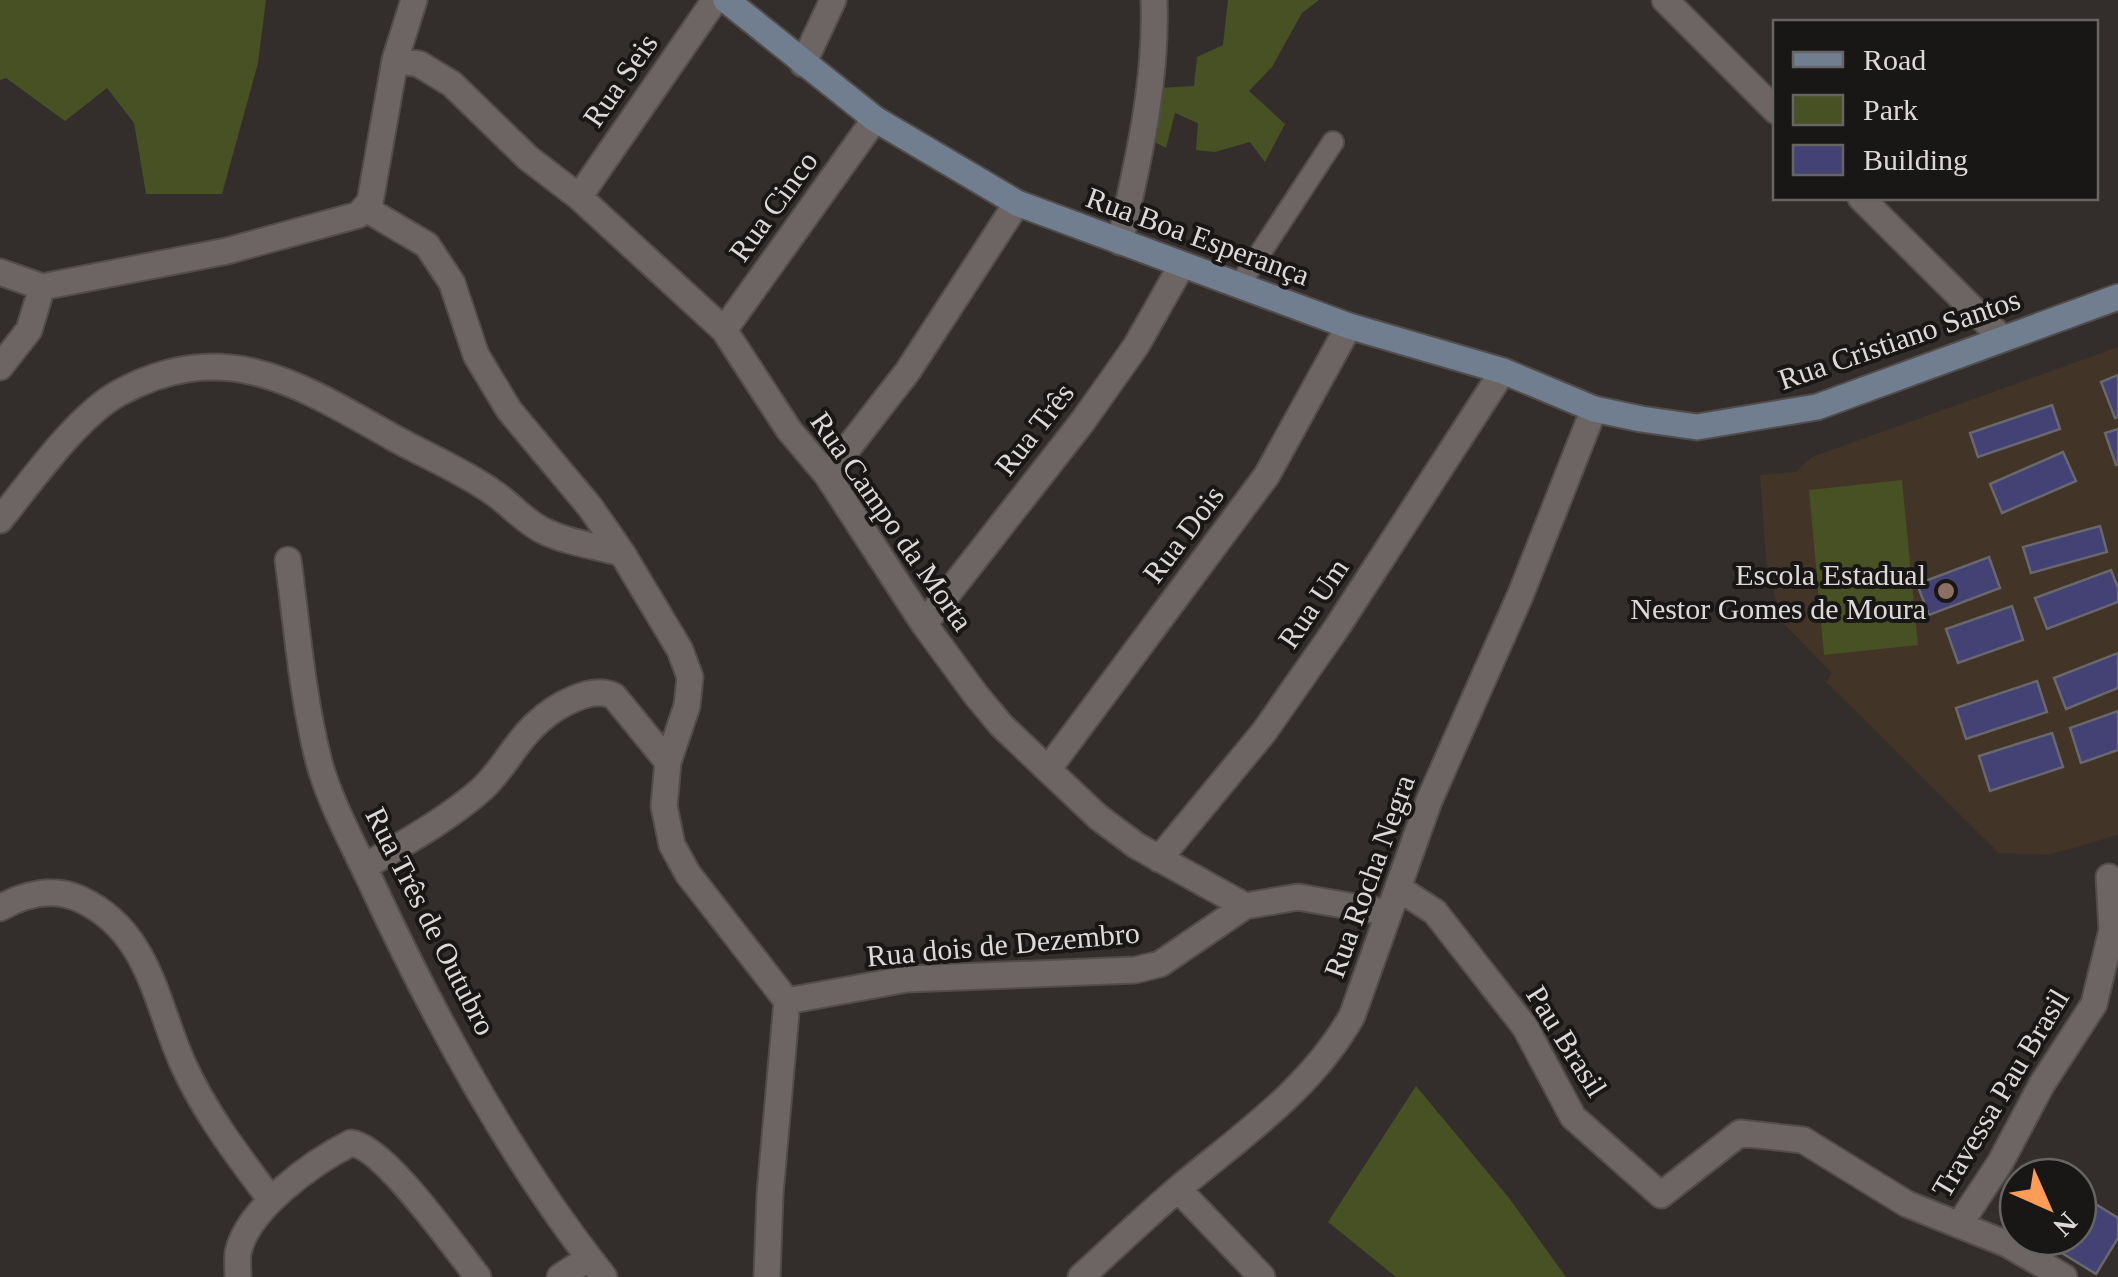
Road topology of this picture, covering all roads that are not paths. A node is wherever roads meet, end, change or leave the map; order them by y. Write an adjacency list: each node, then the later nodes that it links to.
1 (414, 0): 7 (street)
2 (715, 0): 12 (street, Rua Seis)
3 (726, 0): 8 (street, Rua Boa Esperança)
4 (833, 0): 8 (street)
5 (1154, 0): 16 (street)
6 (1665, 0): 9 (street)
7 (394, 60): 12 (street, Rua Campo da Morta); 15 (street)
8 (802, 64): 10 (street, Rua Boa Esperança)
9 (1773, 108)
10 (875, 119): 14 (street, Rua Boa Esperança); 23 (street, Rua Cinco)
11 (1333, 142): 19 (lane)
12 (578, 198): 23 (street, Rua Campo da Morta)
13 (1864, 200): 24 (street)
14 (1017, 203): 16 (street, Rua Boa Esperança); 29 (street)
15 (366, 210): 20 (street); 31 (street)
16 (1120, 242): 17 (street, Rua Boa Esperança)
17 (1182, 265): 19 (street, Rua Boa Esperança); 33 (street, Rua Três)
18 (0, 272): 20 (street)
19 (1238, 286): 22 (street, Rua Boa Esperança)
20 (42, 287): 25 (street)
21 (2118, 296): 24 (street, Rua Cristiano Santos)
22 (1349, 326): 26 (street, Rua Boa Esperança); 35 (street, Rua Dois)
23 (724, 330): 29 (street, Rua Campo da Morta)
24 (2001, 338): 28 (street, Rua Cristiano Santos)
25 (0, 368)
26 (1503, 371): 27 (street, Rua Boa Esperança); 36 (street, Rua Um)
27 (1594, 408): 28 (street, Rua Boa Esperança); 39 (street, Rua Rocha Negra)
28 (1697, 427)
29 (827, 475): 33 (street, Rua Campo da Morta)
30 (0, 520): 31 (street)
31 (622, 553): 34 (street)
32 (288, 560): 37 (street, Rua Três de Outubro)
33 (924, 624): 35 (street, Rua Campo da Morta)
34 (668, 762): 37 (street); 42 (street)
35 (1049, 768): 36 (street, Rua Campo da Morta)
36 (1160, 858): 40 (street, Rua Campo da Morta)
37 (364, 866): 46 (street, Rua Três de Outubro)
38 (2109, 877): 45 (street, Travessa Pau Brasil)
39 (1394, 900): 40 (street); 43 (street, Rua Rocha Negra); 45 (street, Pau Brasil)
40 (1244, 906): 42 (street, Rua dois de Dezembro)
41 (0, 908): 44 (street)
42 (787, 1002): 50 (street)
43 (1178, 1189): 51 (street, Rua Rocha Negra); 52 (street)
44 (270, 1200): 47 (street); 48 (street)
45 (1960, 1225): 53 (street, Pau Brasil)
46 (597, 1267): 49 (street)
47 (238, 1277)
48 (478, 1277)
49 (560, 1277)
50 (767, 1277)
51 (1080, 1277)
52 (1262, 1277)
53 (2064, 1277)

